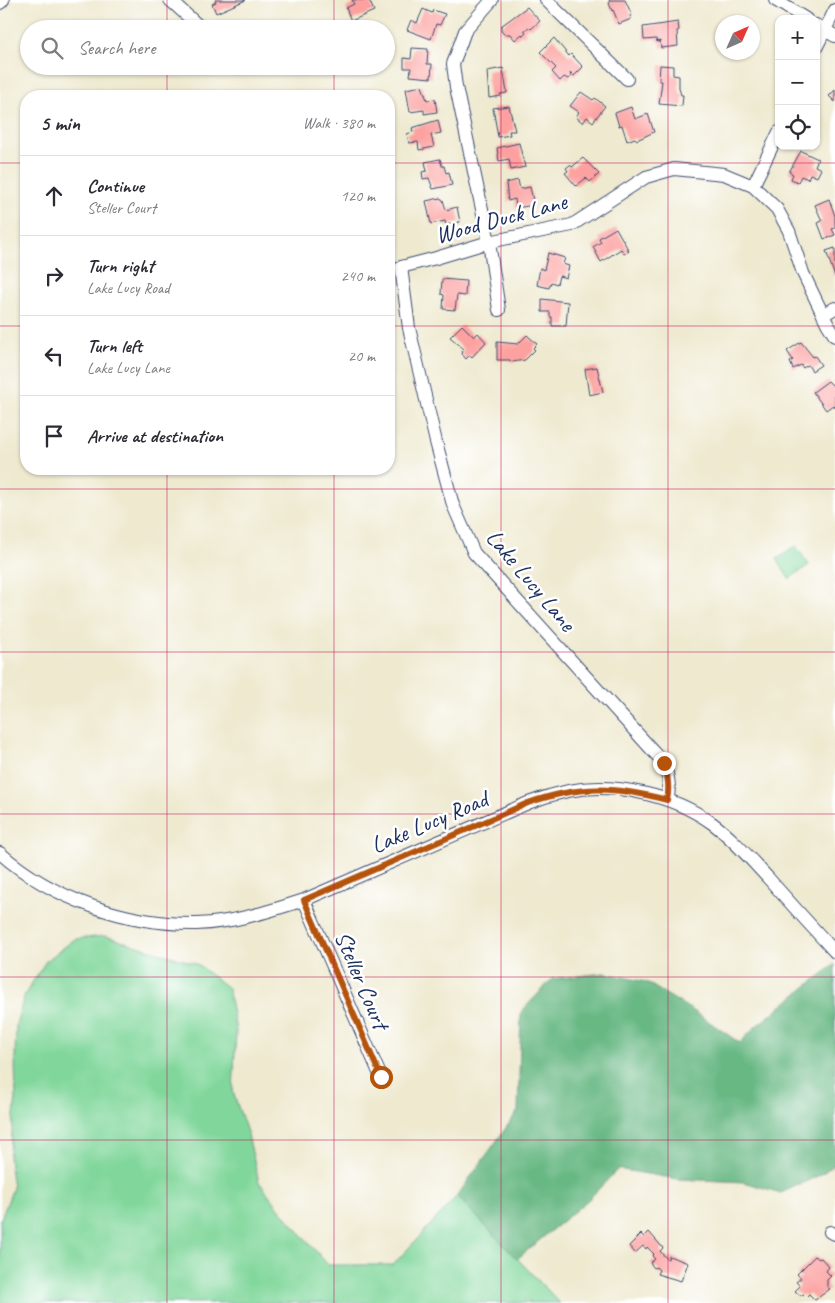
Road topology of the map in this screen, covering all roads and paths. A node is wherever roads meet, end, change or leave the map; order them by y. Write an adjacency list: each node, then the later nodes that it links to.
1 (3, 0): 6 (street)
2 (170, 0): 9 (street)
3 (492, 0): 14 (street)
4 (546, 0): 11 (street)
5 (775, 0): 8 (street)
6 (0, 4)
7 (835, 10): 10 (street)
8 (799, 15)
9 (192, 20)
10 (825, 30)
11 (627, 80)
12 (775, 140): 13 (street)
13 (753, 186): 14 (street, Wood Duck Lane); 18 (street, Wood Duck Lane)
14 (489, 242): 15 (street, Wood Duck Lane); 17 (street)
15 (400, 267): 20 (street, Lake Lucy Lane)
16 (835, 308): 18 (street)
17 (499, 310)
18 (823, 315): 19 (street, Wood Duck Lane)
19 (835, 336)
20 (667, 800): 22 (street, Lake Lucy Road); 23 (street, Lake Lucy Road)
21 (2, 858): 22 (street, Lake Lucy Road)
22 (304, 900): 24 (street, Steller Court)
23 (835, 952)
24 (381, 1077)

